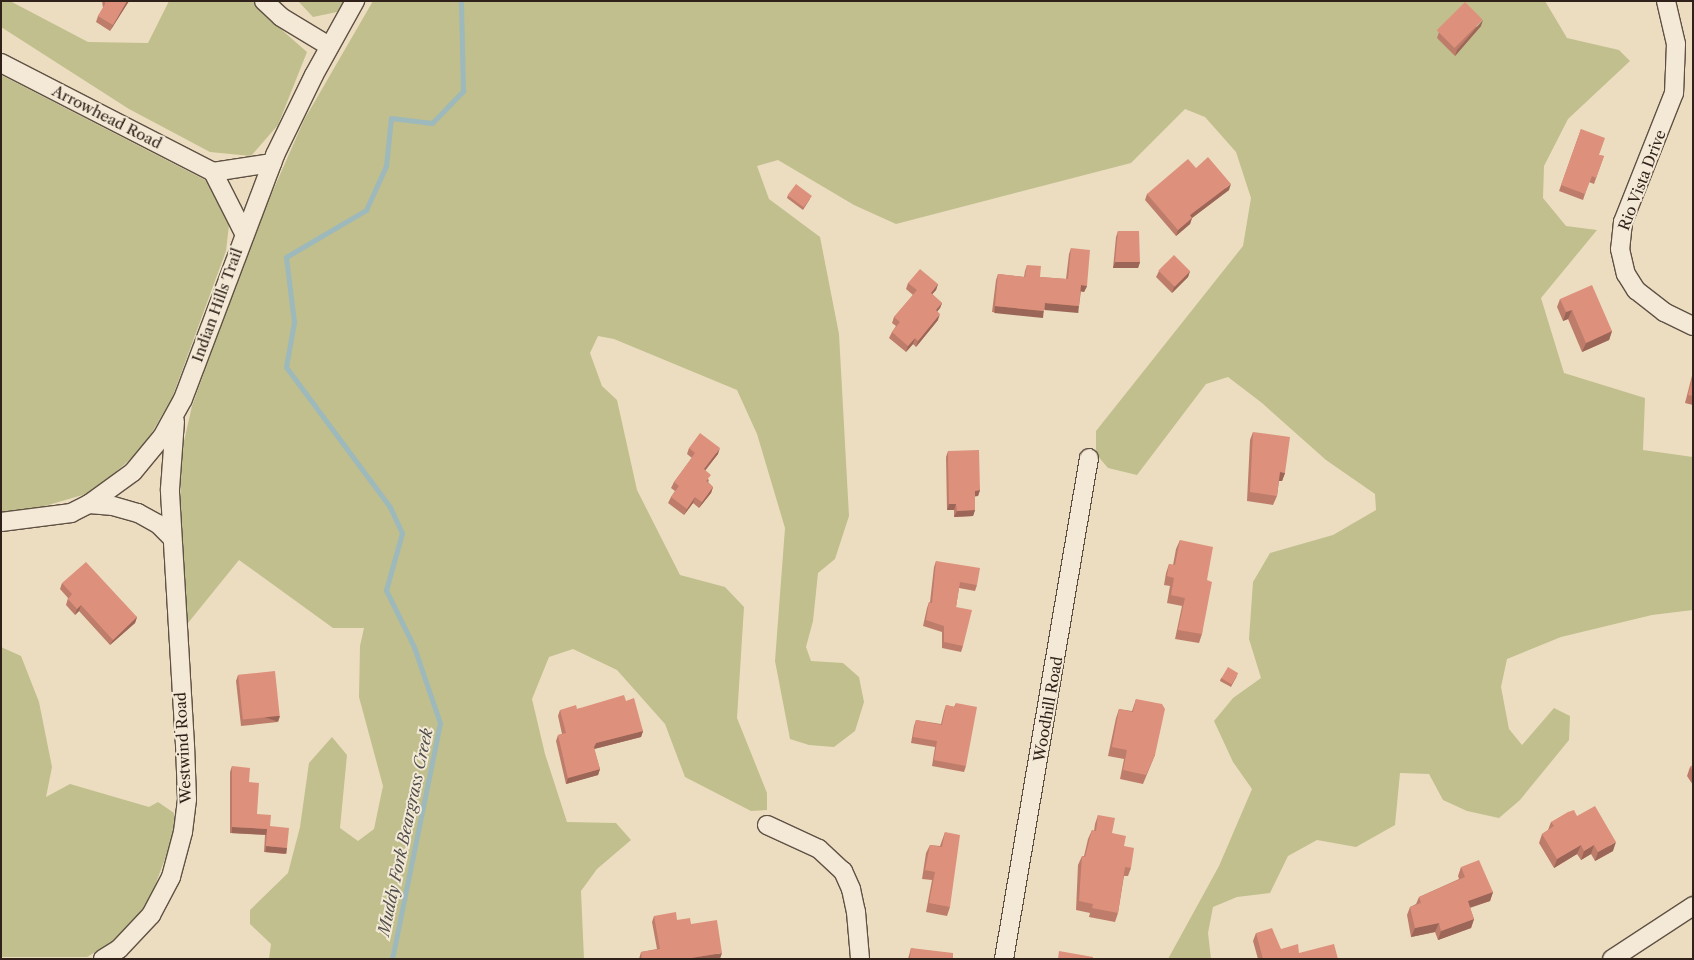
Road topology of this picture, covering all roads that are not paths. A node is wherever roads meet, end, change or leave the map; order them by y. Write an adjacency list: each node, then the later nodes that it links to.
1 (264, 1): 4 (street)
2 (354, 1): 4 (street, Indian Hills Trail)
3 (1666, 1): 9 (street, Rio Vista Drive)
4 (329, 46): 6 (street, Indian Hills Trail)
5 (1, 63): 7 (street, Arrowhead Road)
6 (272, 163): 7 (street); 8 (street, Indian Hills Trail)
7 (213, 172): 8 (street)
8 (244, 233): 10 (street, Indian Hills Trail)
9 (1693, 326)
10 (175, 416): 12 (street, Indian Hills Trail); 14 (street, Westwind Road)
11 (1089, 458): 19 (street, Woodhill Road)
12 (89, 504): 13 (street, Indian Hills Trail); 14 (street)
13 (1, 522)
14 (172, 538): 17 (street, Westwind Road)
15 (767, 825): 18 (street)
16 (1693, 906): 20 (street)
17 (103, 959)
18 (860, 959)
19 (1004, 959)
20 (1612, 959)

